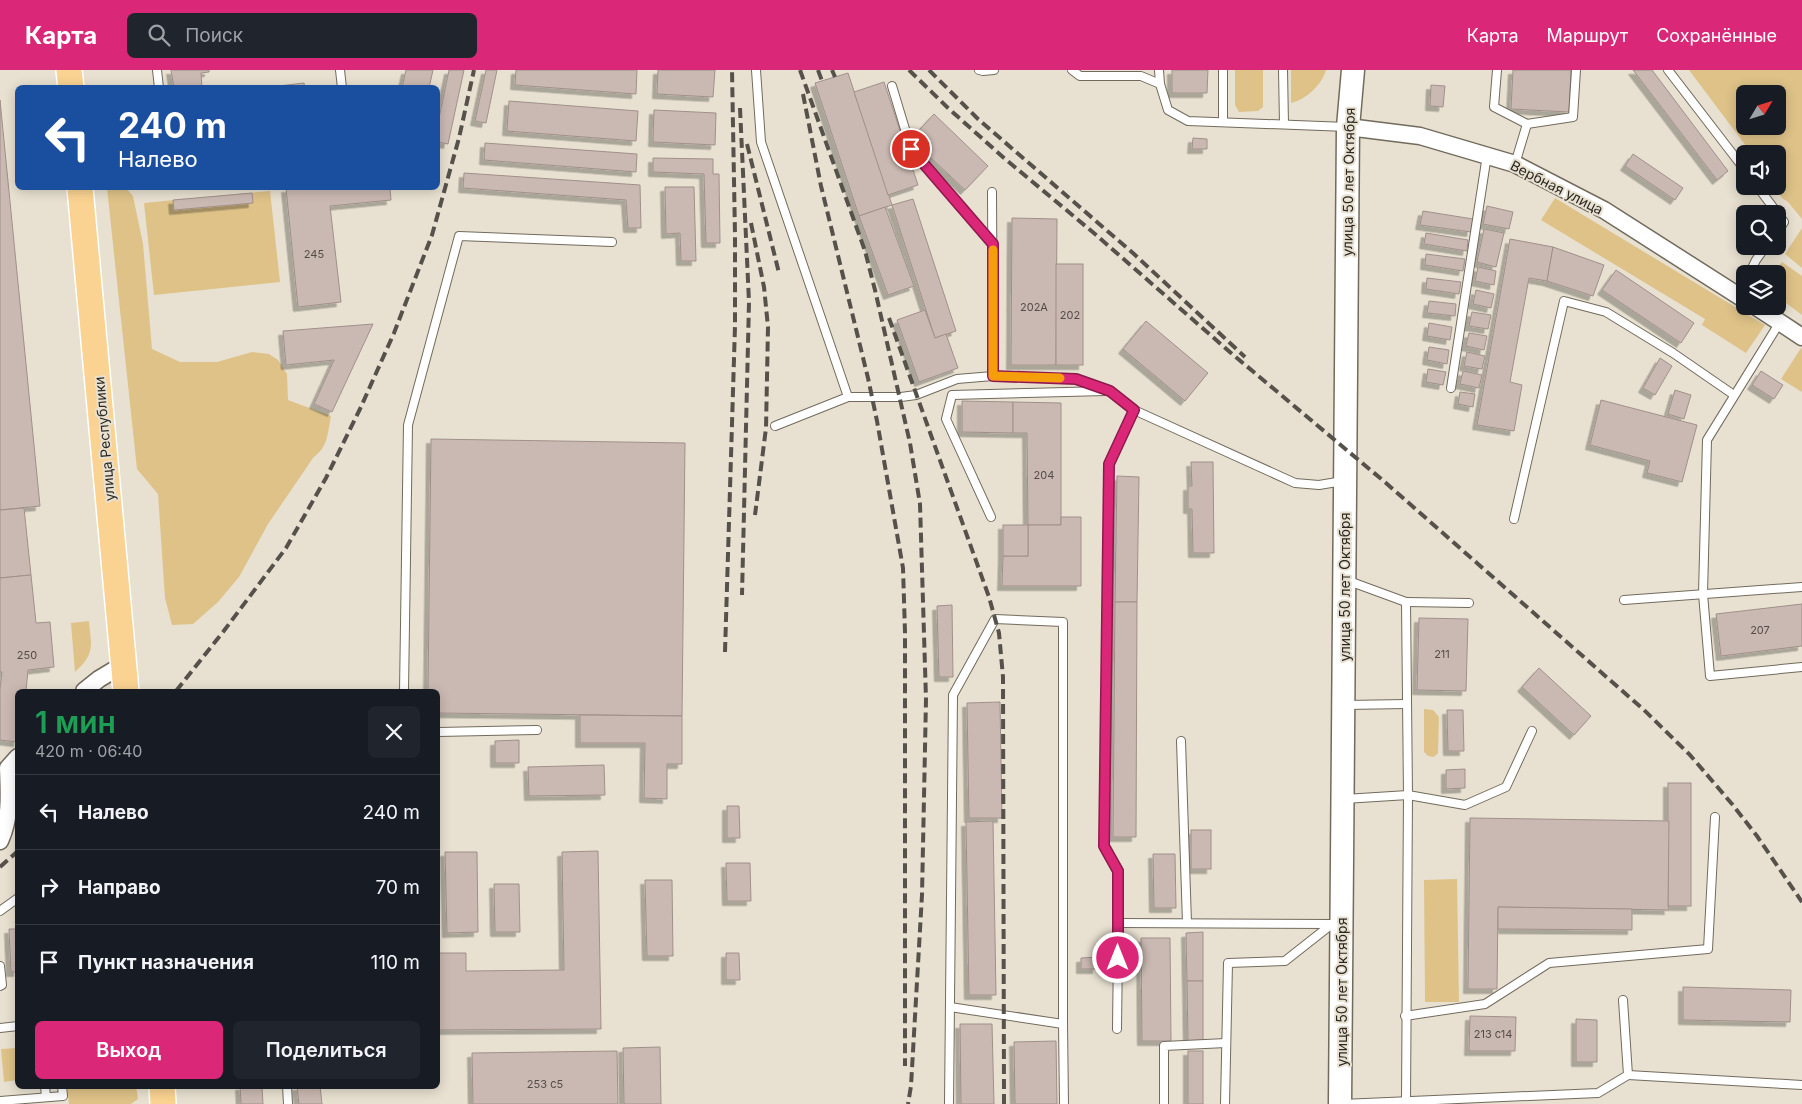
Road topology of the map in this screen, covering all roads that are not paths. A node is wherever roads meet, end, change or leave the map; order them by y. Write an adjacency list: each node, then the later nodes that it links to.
1 (69, 70): 16 (main road)
2 (157, 70): 17 (lane)
3 (340, 70): 18 (lane)
4 (756, 70): 39 (lane)
5 (979, 70): 6 (lane)
6 (994, 70)
7 (1072, 70): 15 (lane)
8 (1159, 70): 15 (lane)
9 (1222, 70): 20 (lane)
10 (1283, 70): 21 (lane)
11 (1352, 70): 23 (main road, улица 50 лет Октября)
12 (1497, 70): 22 (lane)
13 (1576, 70): 22 (lane)
14 (1668, 70): 25 (lane)
15 (1160, 84): 20 (lane)
16 (71, 85)
17 (159, 85)
18 (342, 85)
19 (892, 86): 30 (lane)
20 (1223, 122): 21 (lane)
21 (1284, 124): 23 (lane)
22 (1527, 124): 26 (lane)
23 (1348, 127): 24 (street, Вербная улица); 42 (main road, улица 50 лет Октября)
24 (1487, 155): 26 (street, Вербная улица); 36 (lane)
25 (1736, 158)
26 (1515, 164): 31 (street, Вербная улица)
27 (80, 190): 51 (main road, улица Республики)
28 (992, 192): 30 (lane)
29 (612, 242): 55 (lane)
30 (993, 244): 35 (lane)
31 (1736, 289)
32 (1769, 315): 33 (street)
33 (1780, 322): 34 (street); 38 (lane)
34 (1802, 337)
35 (993, 376): 37 (lane); 39 (lane)
36 (1450, 388)
37 (1110, 391): 40 (lane); 43 (lane)
38 (1734, 394): 44 (lane); 47 (lane)
39 (848, 397): 41 (lane)
40 (1134, 410): 42 (lane); 69 (lane)
41 (775, 426)
42 (1345, 481): 45 (main road, улица 50 лет Октября)
43 (991, 517)
44 (1514, 518)
45 (1345, 580): 49 (lane); 57 (main road, улица 50 лет Октября)
46 (1802, 587): 47 (lane)
47 (1702, 594): 48 (lane); 52 (lane)
48 (1624, 600)
49 (1406, 602): 50 (lane); 56 (lane)
50 (1469, 603)
51 (124, 664): 53 (street); 54 (main road, улица Республики)
52 (1802, 667)
53 (86, 689)
54 (126, 689)
55 (404, 689)
56 (1406, 704): 57 (lane); 63 (lane)
57 (1344, 705): 64 (main road, улица 50 лет Октября)
58 (537, 730): 60 (lane)
59 (1532, 731): 63 (lane)
60 (440, 732)
61 (1181, 740): 70 (lane)
62 (7, 773): 66 (street)
63 (1408, 795): 64 (lane); 76 (lane)
64 (1342, 799): 71 (main road, улица 50 лет Октября)
65 (1715, 817): 76 (lane)
66 (0, 841)
67 (15, 900): 68 (lane)
68 (0, 911)
69 (1118, 923): 70 (lane); 80 (lane)
70 (1187, 923): 71 (lane)
71 (1337, 924): 81 (lane); 99 (main road, улица 50 лет Октября)
72 (0, 966): 73 (lane)
73 (0, 986)
74 (1623, 1000): 82 (lane)
75 (950, 1006): 77 (lane); 77 (lane); 95 (lane)
76 (1406, 1016): 91 (lane)
77 (1063, 1024): 96 (lane)
78 (15, 1026): 79 (lane)
79 (0, 1028)
80 (1117, 1029)
81 (1226, 1043): 97 (lane); 98 (lane)
82 (1628, 1075): 83 (lane); 88 (lane)
83 (1802, 1085)
84 (45, 1089): 89 (lane)
85 (62, 1089): 89 (lane)
86 (162, 1089): 93 (main road)
87 (287, 1089): 94 (lane)
88 (1560, 1095): 92 (lane); 100 (lane)
89 (46, 1097): 90 (lane)
90 (0, 1101)
91 (1406, 1101): 92 (lane); 99 (lane)
92 (1438, 1102)
93 (163, 1104)
94 (288, 1104)
95 (949, 1104)
96 (1064, 1104)
97 (1164, 1104)
98 (1226, 1104)
99 (1340, 1104)
100 (1560, 1104)

